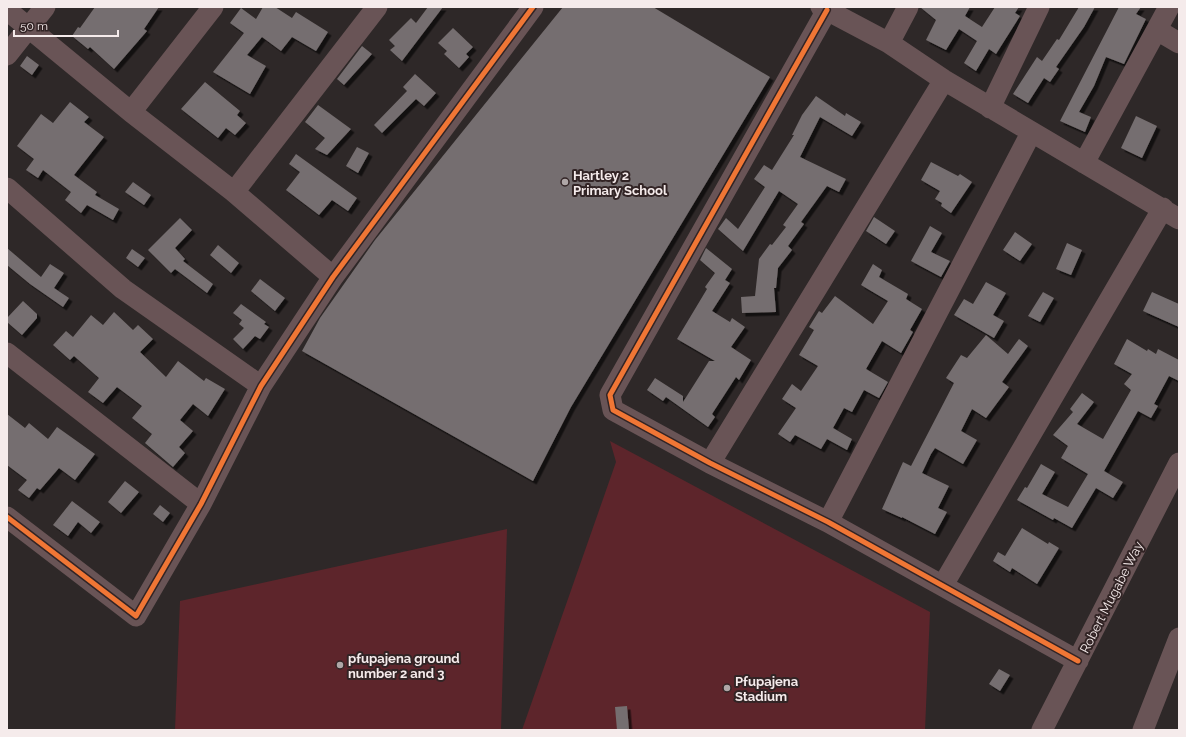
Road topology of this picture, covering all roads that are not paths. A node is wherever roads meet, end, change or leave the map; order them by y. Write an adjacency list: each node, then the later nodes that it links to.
1 (45, 7): 10 (street)
2 (213, 7): 17 (street)
3 (377, 7): 21 (street)
4 (533, 7): 23 (street)
5 (908, 7): 12 (street)
6 (1039, 7): 16 (street)
7 (1169, 7): 11 (street)
8 (824, 8): 12 (street); 26 (street)
9 (7, 10): 10 (street)
10 (28, 28): 14 (street); 17 (street)
11 (1157, 30): 13 (street); 19 (street)
12 (889, 43): 15 (street)
13 (1179, 43)
14 (7, 55)
15 (944, 80): 16 (street); 26 (street)
16 (990, 108): 18 (street)
17 (131, 112): 21 (street)
18 (1031, 133): 19 (street); 30 (street)
19 (1084, 163): 22 (street)
20 (7, 188): 25 (street)
21 (234, 192): 23 (street)
22 (1171, 213): 31 (street)
23 (333, 277): 25 (street)
24 (7, 353): 28 (street)
25 (261, 386): 28 (street)
26 (710, 463): 30 (street)
27 (1179, 463): 33 (street, Robert Mugabe Way)
28 (201, 504): 29 (street)
29 (7, 517)
30 (828, 522): 31 (street)
31 (943, 585): 33 (street)
32 (1179, 638): 35 (street)
33 (1078, 661): 34 (street, Robert Mugabe Way)
34 (1042, 730)
35 (1142, 730)

